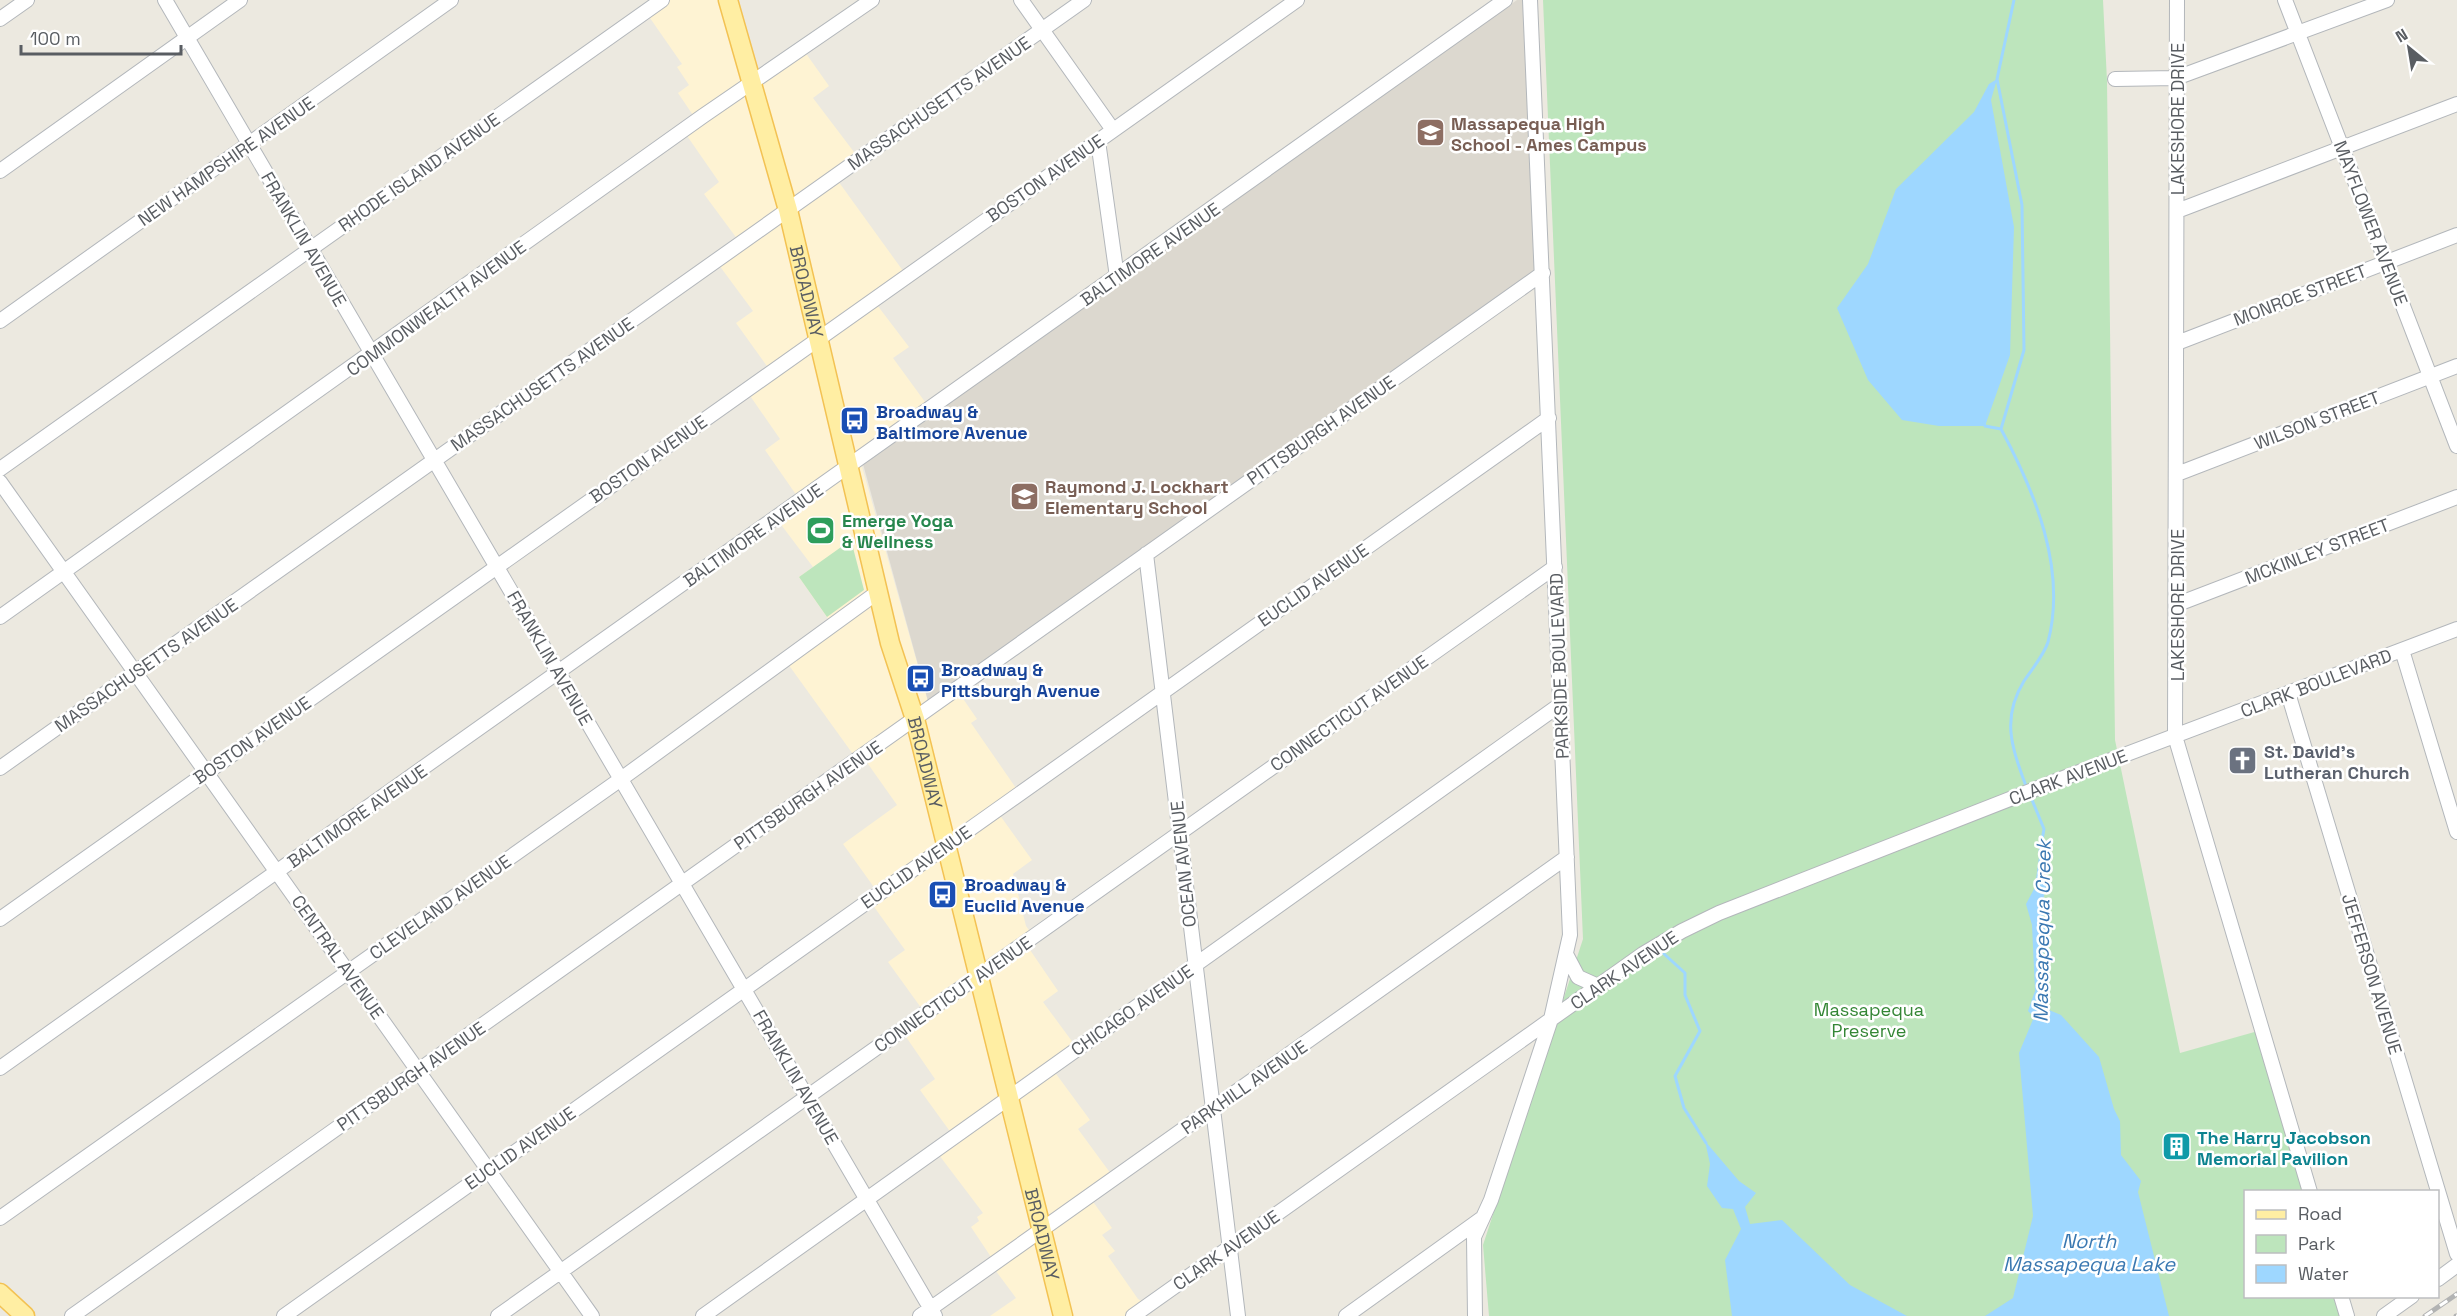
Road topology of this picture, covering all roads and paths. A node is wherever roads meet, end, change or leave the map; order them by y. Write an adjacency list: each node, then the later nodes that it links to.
1 (27, 0): 16 (street)
2 (165, 0): 19 (street, FRANKLIN AVENUE)
3 (240, 0): 19 (street)
4 (451, 0): 26 (street, NEW HAMPSHIRE AVENUE)
5 (662, 0): 32 (street, RHODE ISLAND AVENUE)
6 (728, 0): 22 (main road, BROADWAY)
7 (872, 0): 22 (street, COMMONWEALTH AVENUE)
8 (1021, 0): 17 (street)
9 (1084, 0): 17 (street, MASSACHUSETTS AVENUE)
10 (1297, 0): 24 (street, BOSTON AVENUE)
11 (1505, 0): 35 (street, BALTIMORE AVENUE)
12 (1530, 0): 34 (street, PARKSIDE BOULEVARD)
13 (2177, 0): 20 (street, LAKESHORE DRIVE)
14 (2285, 0): 18 (street, MAYFLOWER AVENUE)
15 (2387, 0): 18 (street)
16 (0, 19)
17 (1043, 30): 24 (street); 29 (street, MASSACHUSETTS AVENUE)
18 (2298, 34): 20 (street); 27 (street, MAYFLOWER AVENUE)
19 (187, 38): 26 (street, FRANKLIN AVENUE); 28 (street)
20 (2176, 78): 21 (street); 30 (street, LAKESHORE DRIVE)
21 (2115, 79)
22 (752, 83): 29 (main road, BROADWAY); 39 (street, COMMONWEALTH AVENUE)
23 (2457, 104): 27 (street)
24 (1113, 130): 25 (street, BOSTON AVENUE)
25 (1098, 141): 35 (street); 37 (street, BOSTON AVENUE)
26 (249, 144): 32 (street, FRANKLIN AVENUE); 36 (street, NEW HAMPSHIRE AVENUE)
27 (2343, 148): 30 (street); 33 (street, MAYFLOWER AVENUE)
28 (0, 171)
29 (788, 210): 37 (main road, BROADWAY); 44 (street, MASSACHUSETTS AVENUE)
30 (2177, 211): 38 (street, LAKESHORE DRIVE)
31 (2457, 235): 33 (street, MONROE STREET)
32 (310, 249): 39 (street, FRANKLIN AVENUE); 46 (street, RHODE ISLAND AVENUE)
33 (2386, 262): 38 (street, MONROE STREET); 41 (street, MAYFLOWER AVENUE)
34 (1543, 273): 42 (street, PARKSIDE BOULEVARD); 50 (street, PITTSBURGH AVENUE)
35 (1117, 277): 45 (street, BALTIMORE AVENUE)
36 (0, 321)
37 (820, 338): 45 (main road, BROADWAY); 51 (street, BOSTON AVENUE)
38 (2177, 343): 47 (street, LAKESHORE DRIVE)
39 (371, 355): 44 (street, FRANKLIN AVENUE); 53 (street, COMMONWEALTH AVENUE)
40 (2457, 366): 41 (street, WILSON STREET)
41 (2430, 376): 43 (street, MAYFLOWER AVENUE); 47 (street, WILSON STREET)
42 (1549, 418): 52 (street, PARKSIDE BOULEVARD); 61 (street, EUCLID AVENUE)
43 (2457, 446)
44 (434, 461): 51 (street, FRANKLIN AVENUE); 59 (street, MASSACHUSETTS AVENUE)
45 (850, 467): 54 (main road, BROADWAY); 60 (street, BALTIMORE AVENUE)
46 (0, 469)
47 (2177, 474): 55 (street, LAKESHORE DRIVE)
48 (0, 482): 53 (street, CENTRAL AVENUE)
49 (2457, 497): 55 (street, MCKINLEY STREET)
50 (1146, 554): 61 (street, OCEAN AVENUE); 64 (street, PITTSBURGH AVENUE)
51 (496, 567): 60 (street, FRANKLIN AVENUE); 67 (street, BOSTON AVENUE)
52 (1555, 567): 63 (street, PARKSIDE BOULEVARD); 69 (street, CONNECTICUT AVENUE)
53 (64, 572): 56 (street, COMMONWEALTH AVENUE); 59 (street, CENTRAL AVENUE)
54 (878, 592): 64 (main road, BROADWAY); 68 (street, CLEVELAND AVENUE)
55 (2178, 604): 65 (street, LAKESHORE DRIVE)
56 (0, 617)
57 (2457, 629): 58 (street, CLARK BOULEVARD)
58 (2402, 650): 62 (street, CLARK BOULEVARD); 70 (street)
59 (135, 672): 66 (street, MASSACHUSETTS AVENUE); 67 (street, CENTRAL AVENUE)
60 (558, 673): 68 (street, FRANKLIN AVENUE); 73 (street, BALTIMORE AVENUE)
61 (1163, 692): 69 (street, OCEAN AVENUE); 71 (street, EUCLID AVENUE)
62 (2288, 693): 65 (street, CLARK BOULEVARD); 90 (street, JEFFERSON AVENUE)
63 (1561, 704): 72 (street, PARKSIDE BOULEVARD); 77 (street, CHICAGO AVENUE)
64 (915, 719): 71 (main road, BROADWAY); 74 (street, PITTSBURGH AVENUE)
65 (2175, 736): 80 (street, CLARK AVENUE); 89 (street, LAKESHORE DRIVE)
66 (0, 768)
67 (206, 772): 73 (street, CENTRAL AVENUE); 75 (street, BOSTON AVENUE)
68 (621, 779): 74 (street, FRANKLIN AVENUE); 78 (street, CLEVELAND AVENUE)
69 (1180, 832): 77 (street, OCEAN AVENUE); 79 (street, CONNECTICUT AVENUE)
70 (2457, 832)
71 (945, 846): 79 (main road, BROADWAY); 81 (street, EUCLID AVENUE)
72 (1567, 857): 76 (street, PARKSIDE BOULEVARD); 87 (street, PARKHILL AVENUE)
73 (277, 872): 78 (street, CENTRAL AVENUE); 83 (street, BALTIMORE AVENUE)
74 (682, 884): 81 (street, FRANKLIN AVENUE); 84 (street, PITTSBURGH AVENUE)
75 (0, 919)
76 (1567, 956): 80 (street); 82 (street, PARKSIDE BOULEVARD)
77 (1194, 966): 86 (street, CHICAGO AVENUE); 87 (street, OCEAN AVENUE)
78 (348, 972): 84 (street, CENTRAL AVENUE); 94 (street, CLEVELAND AVENUE)
79 (980, 975): 85 (street, CONNECTICUT AVENUE); 86 (main road, BROADWAY)
80 (1598, 986): 82 (street, CLARK AVENUE)
81 (744, 989): 85 (street, FRANKLIN AVENUE); 88 (street, EUCLID AVENUE)
82 (1551, 1019): 93 (street, PARKSIDE BOULEVARD); 96 (street, CLARK AVENUE)
83 (0, 1068)
84 (418, 1071): 88 (street, CENTRAL AVENUE); 106 (street, PITTSBURGH AVENUE)
85 (807, 1097): 92 (street, FRANKLIN AVENUE); 99 (street, CONNECTICUT AVENUE)
86 (1009, 1100): 92 (street, CHICAGO AVENUE); 95 (main road, BROADWAY)
87 (1213, 1109): 95 (street, PARKHILL AVENUE); 96 (street, OCEAN AVENUE)
88 (488, 1171): 99 (street, CENTRAL AVENUE); 107 (street, EUCLID AVENUE)
89 (2310, 1190)
90 (2438, 1190)
91 (2439, 1194): 97 (street, JEFFERSON AVENUE)
92 (867, 1199): 104 (street, FRANKLIN AVENUE); 110 (street, CHICAGO AVENUE)
93 (1484, 1217): 114 (street); 115 (street, PARKSIDE BOULEVARD)
94 (0, 1218)
95 (1041, 1231): 104 (street, PARKHILL AVENUE); 111 (main road, BROADWAY)
96 (1229, 1248): 112 (street, CLARK AVENUE); 113 (street, OCEAN AVENUE)
97 (2457, 1254)
98 (2457, 1265): 100 (street)
99 (560, 1272): 108 (street, CONNECTICUT AVENUE); 109 (street, CENTRAL AVENUE)
100 (2439, 1278)
101 (0, 1293): 105 (main road)
102 (2342, 1298): 116 (street)
103 (2409, 1298): 117 (street)
104 (929, 1313)
105 (25, 1316)
106 (72, 1316)
107 (284, 1316)
108 (498, 1316)
109 (591, 1316)
110 (702, 1316)
111 (1063, 1316)
112 (1132, 1316)
113 (1238, 1316)
114 (1346, 1316)
115 (1475, 1316)
116 (2347, 1316)
117 (2384, 1316)

